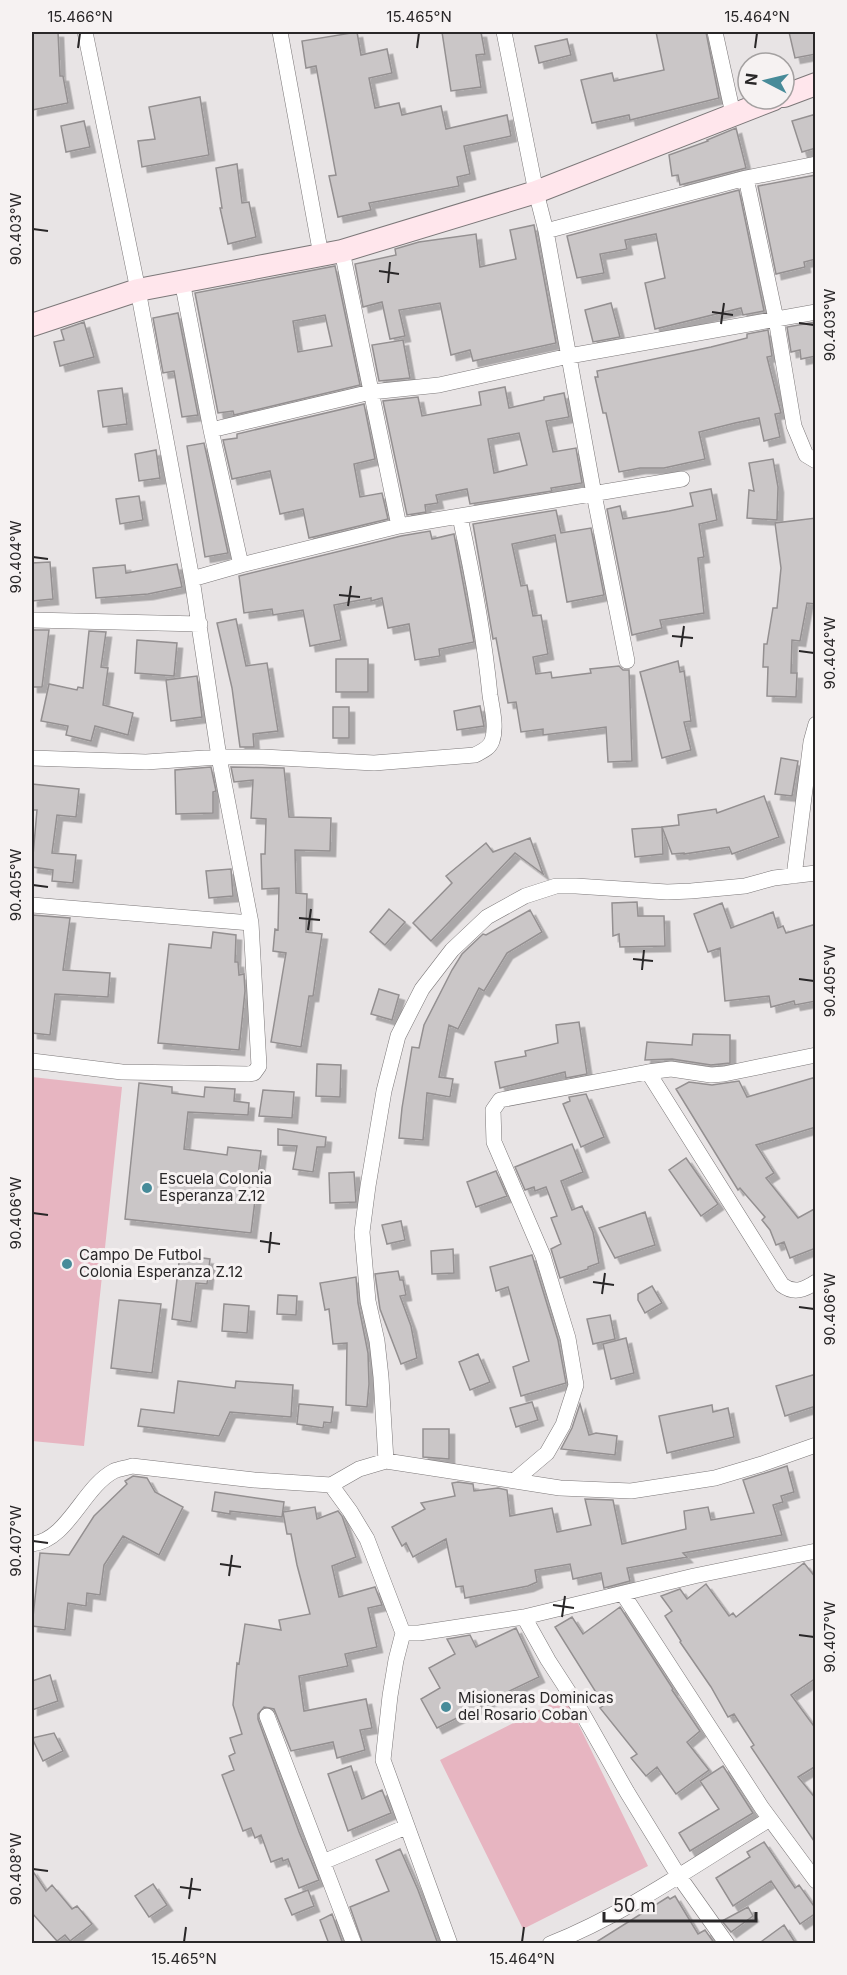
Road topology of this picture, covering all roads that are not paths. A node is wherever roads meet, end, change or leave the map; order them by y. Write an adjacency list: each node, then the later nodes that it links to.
1 (85, 32): 15 (street)
2 (280, 32): 13 (street)
3 (504, 32): 11 (street)
4 (715, 32): 8 (street)
5 (816, 84): 6 (street)
6 (796, 92)
7 (741, 111): 8 (street)
8 (733, 114): 11 (street)
9 (816, 164): 10 (street)
10 (746, 178): 12 (street); 17 (street)
11 (536, 192): 12 (street); 13 (street)
12 (546, 231): 19 (street)
13 (331, 253): 14 (street); 20 (street)
14 (182, 281): 15 (street); 21 (street)
15 (138, 290): 18 (street); 28 (street)
16 (816, 312): 17 (street)
17 (776, 319): 19 (street); 22 (street)
18 (32, 325)
19 (569, 356): 20 (street); 24 (street)
20 (371, 392): 21 (street); 26 (street)
21 (211, 430): 27 (street)
22 (816, 461)
23 (682, 479): 24 (street)
24 (594, 494): 25 (street); 31 (street)
25 (460, 517): 26 (street); 33 (street)
26 (399, 526): 27 (street)
27 (241, 565): 28 (street)
28 (192, 579): 30 (street)
29 (32, 620): 30 (street)
30 (200, 624): 33 (street)
31 (627, 661)
32 (816, 724): 36 (street)
33 (219, 757): 34 (street); 38 (street)
34 (32, 758)
35 (816, 873): 36 (street)
36 (794, 876): 44 (street)
37 (32, 905): 38 (street)
38 (251, 923): 40 (street)
39 (816, 1055): 41 (street)
40 (32, 1061)
41 (648, 1072): 42 (street); 45 (street)
42 (816, 1282)
43 (816, 1445): 45 (street)
44 (386, 1461): 45 (street); 46 (street)
45 (514, 1481)
46 (331, 1485): 47 (street); 51 (street)
47 (32, 1544)
48 (814, 1556): 49 (street)
49 (623, 1594): 50 (street); 53 (street)
50 (524, 1617): 51 (street); 56 (street)
51 (403, 1633): 54 (street)
52 (267, 1716): 55 (street)
53 (770, 1818): 56 (street); 57 (street)
54 (406, 1827): 55 (street); 59 (street)
55 (323, 1862): 58 (street)
56 (678, 1875): 60 (street); 61 (street)
57 (816, 1881)
58 (354, 1944)
59 (450, 1944)
60 (550, 1944)
61 (727, 1944)

